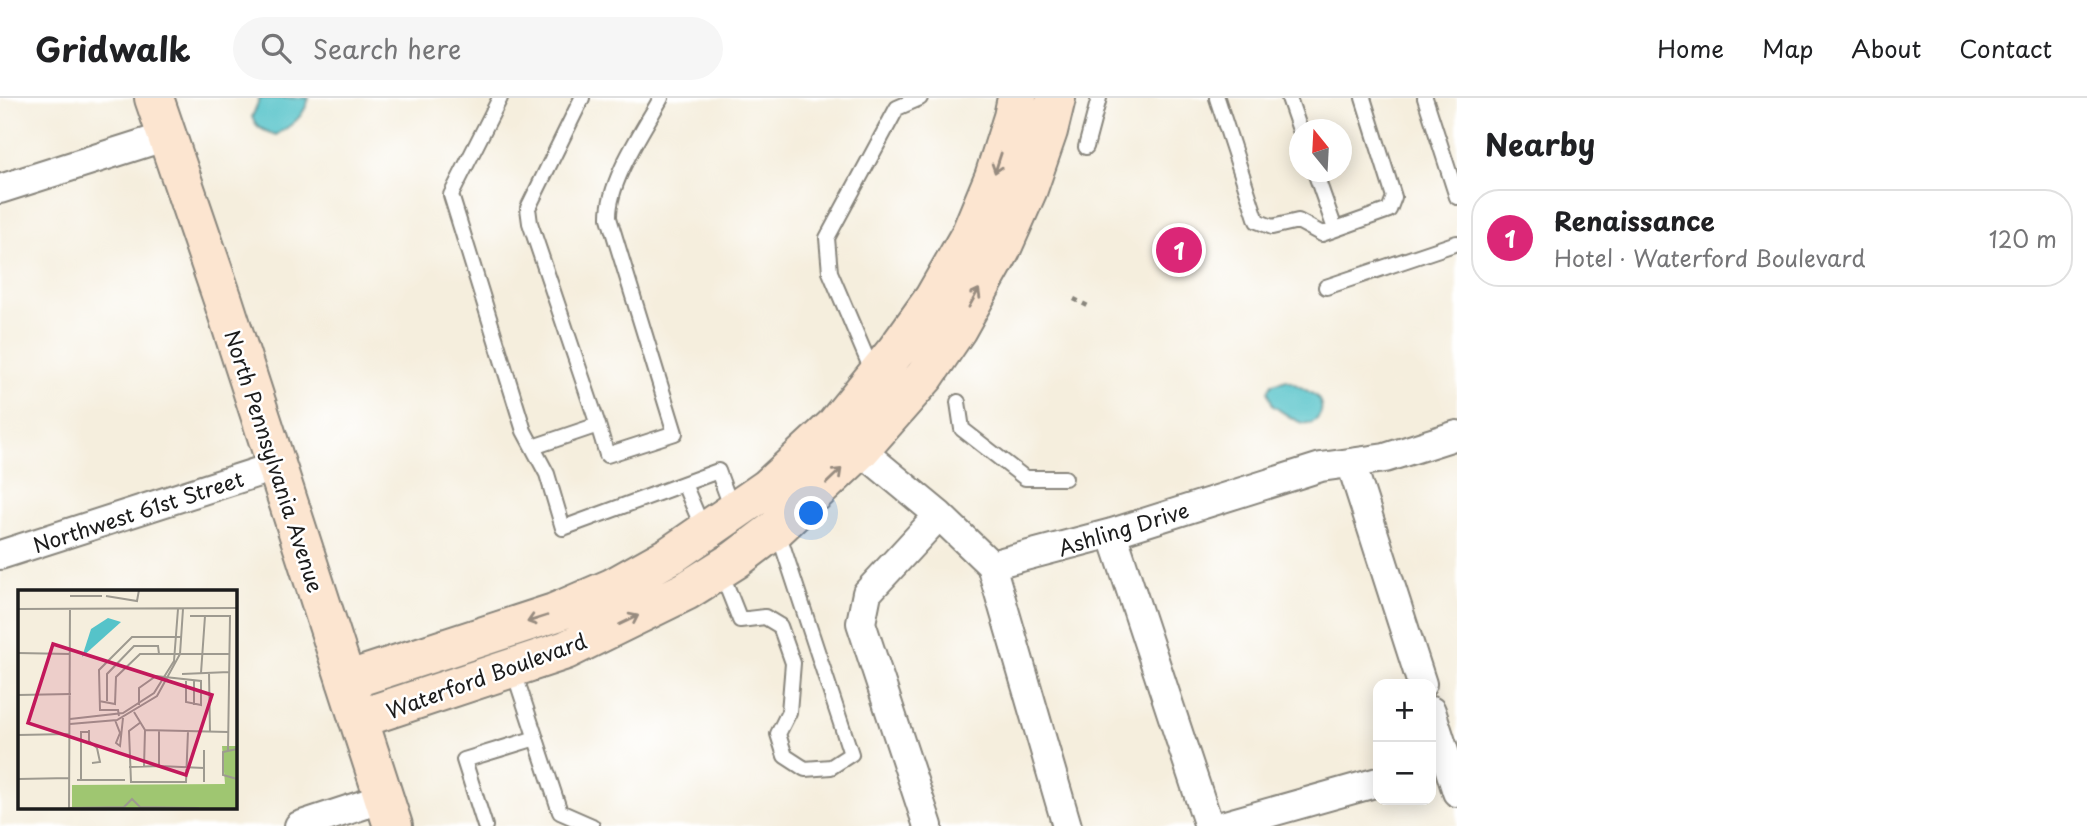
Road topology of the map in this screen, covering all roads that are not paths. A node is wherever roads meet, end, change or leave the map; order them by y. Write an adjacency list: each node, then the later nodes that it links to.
1 (154, 98): 14 (street, North Pennsylvania Avenue)
2 (500, 98): 27 (lane)
3 (582, 98): 24 (lane)
4 (661, 98): 24 (lane)
5 (920, 98): 22 (lane)
6 (1017, 98): 22 (street, Waterford Boulevard, one-way to 22)
7 (1056, 98): 26 (street, Waterford Boulevard, one-way to 7)
8 (1099, 98): 15 (lane)
9 (1217, 98): 19 (lane)
10 (1289, 98): 13 (lane)
11 (1363, 98): 19 (lane)
12 (1425, 98): 18 (lane)
13 (1296, 119)
14 (167, 135): 17 (street); 29 (street, North Pennsylvania Avenue)
15 (1086, 147)
16 (1319, 182): 19 (lane)
17 (0, 189)
18 (1457, 197)
19 (1335, 229)
20 (1457, 243): 21 (lane)
21 (1325, 288)
22 (875, 377): 26 (street, Waterford Boulevard)
23 (958, 402): 30 (lane)
24 (598, 425): 27 (lane)
25 (1457, 435): 28 (street, Ashling Drive)
26 (847, 438): 32 (street); 34 (street, Waterford Boulevard)
27 (533, 447): 31 (lane)
28 (1351, 463): 33 (street, Ashling Drive); 38 (street)
29 (277, 466): 35 (street, Northwest 61st Street); 39 (street, North Pennsylvania Avenue)
30 (1065, 478)
31 (684, 484): 34 (lane); 34 (lane)
32 (939, 515): 36 (street); 50 (street)
33 (1112, 533): 36 (street, Ashling Drive); 52 (street)
34 (732, 539): 34 (lane); 37 (street, Waterford Boulevard)
35 (0, 555)
36 (991, 565): 51 (street)
37 (506, 650): 39 (street, Waterford Boulevard); 40 (street, Waterford Boulevard); 42 (lane)
38 (1420, 679)
39 (346, 681): 40 (street, North Pennsylvania Avenue)
40 (358, 719): 46 (street, North Pennsylvania Avenue)
41 (1436, 730): 43 (street)
42 (536, 738): 48 (lane); 49 (lane)
43 (1445, 763): 45 (street)
44 (1373, 783): 53 (street)
45 (1457, 792)
46 (388, 812): 47 (street)
47 (299, 826)
48 (485, 826)
49 (592, 826)
50 (928, 826)
51 (1067, 826)
52 (1209, 826)
53 (1222, 826)

